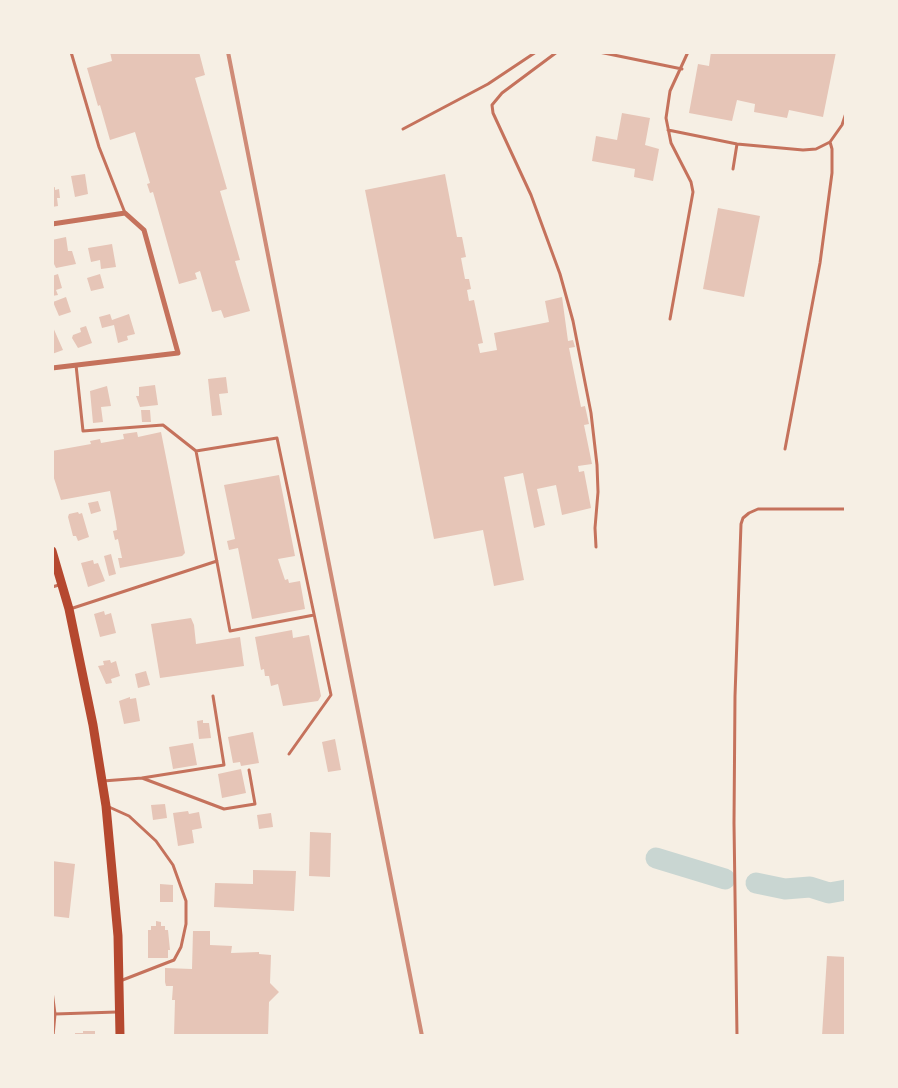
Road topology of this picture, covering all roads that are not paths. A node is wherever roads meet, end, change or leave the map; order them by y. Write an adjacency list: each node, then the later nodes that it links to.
1 (71, 52): 13 (lane)
2 (536, 52): 8 (lane)
3 (557, 52): 21 (lane)
4 (599, 52): 6 (lane)
5 (688, 52): 6 (lane)
6 (682, 69): 9 (lane)
7 (846, 113): 10 (lane)
8 (403, 129)
9 (668, 130): 11 (lane); 15 (lane)
10 (830, 142): 11 (lane); 18 (lane)
11 (737, 144): 12 (lane)
12 (733, 169)
13 (125, 213): 14 (street); 16 (street)
14 (52, 224)
15 (670, 319)
16 (76, 365): 17 (street); 19 (lane)
17 (52, 368)
18 (785, 449)
19 (196, 451): 23 (lane); 27 (lane)
20 (846, 509): 40 (lane)
21 (596, 547)
22 (52, 551): 24 (main road)
23 (217, 561): 26 (lane); 27 (lane)
24 (62, 583): 25 (lane); 26 (main road)
25 (52, 588)
26 (69, 609): 32 (main road)
27 (314, 615): 29 (lane)
28 (213, 696): 31 (lane)
29 (289, 754)
30 (249, 770): 31 (lane)
31 (142, 778): 32 (lane)
32 (102, 781): 33 (main road)
33 (106, 806): 34 (main road); 34 (lane)
34 (120, 981): 36 (main road)
35 (52, 991): 37 (lane)
36 (120, 1011): 37 (lane); 39 (main road)
37 (55, 1014): 38 (lane)
38 (53, 1036)
39 (120, 1036)
40 (737, 1036)

